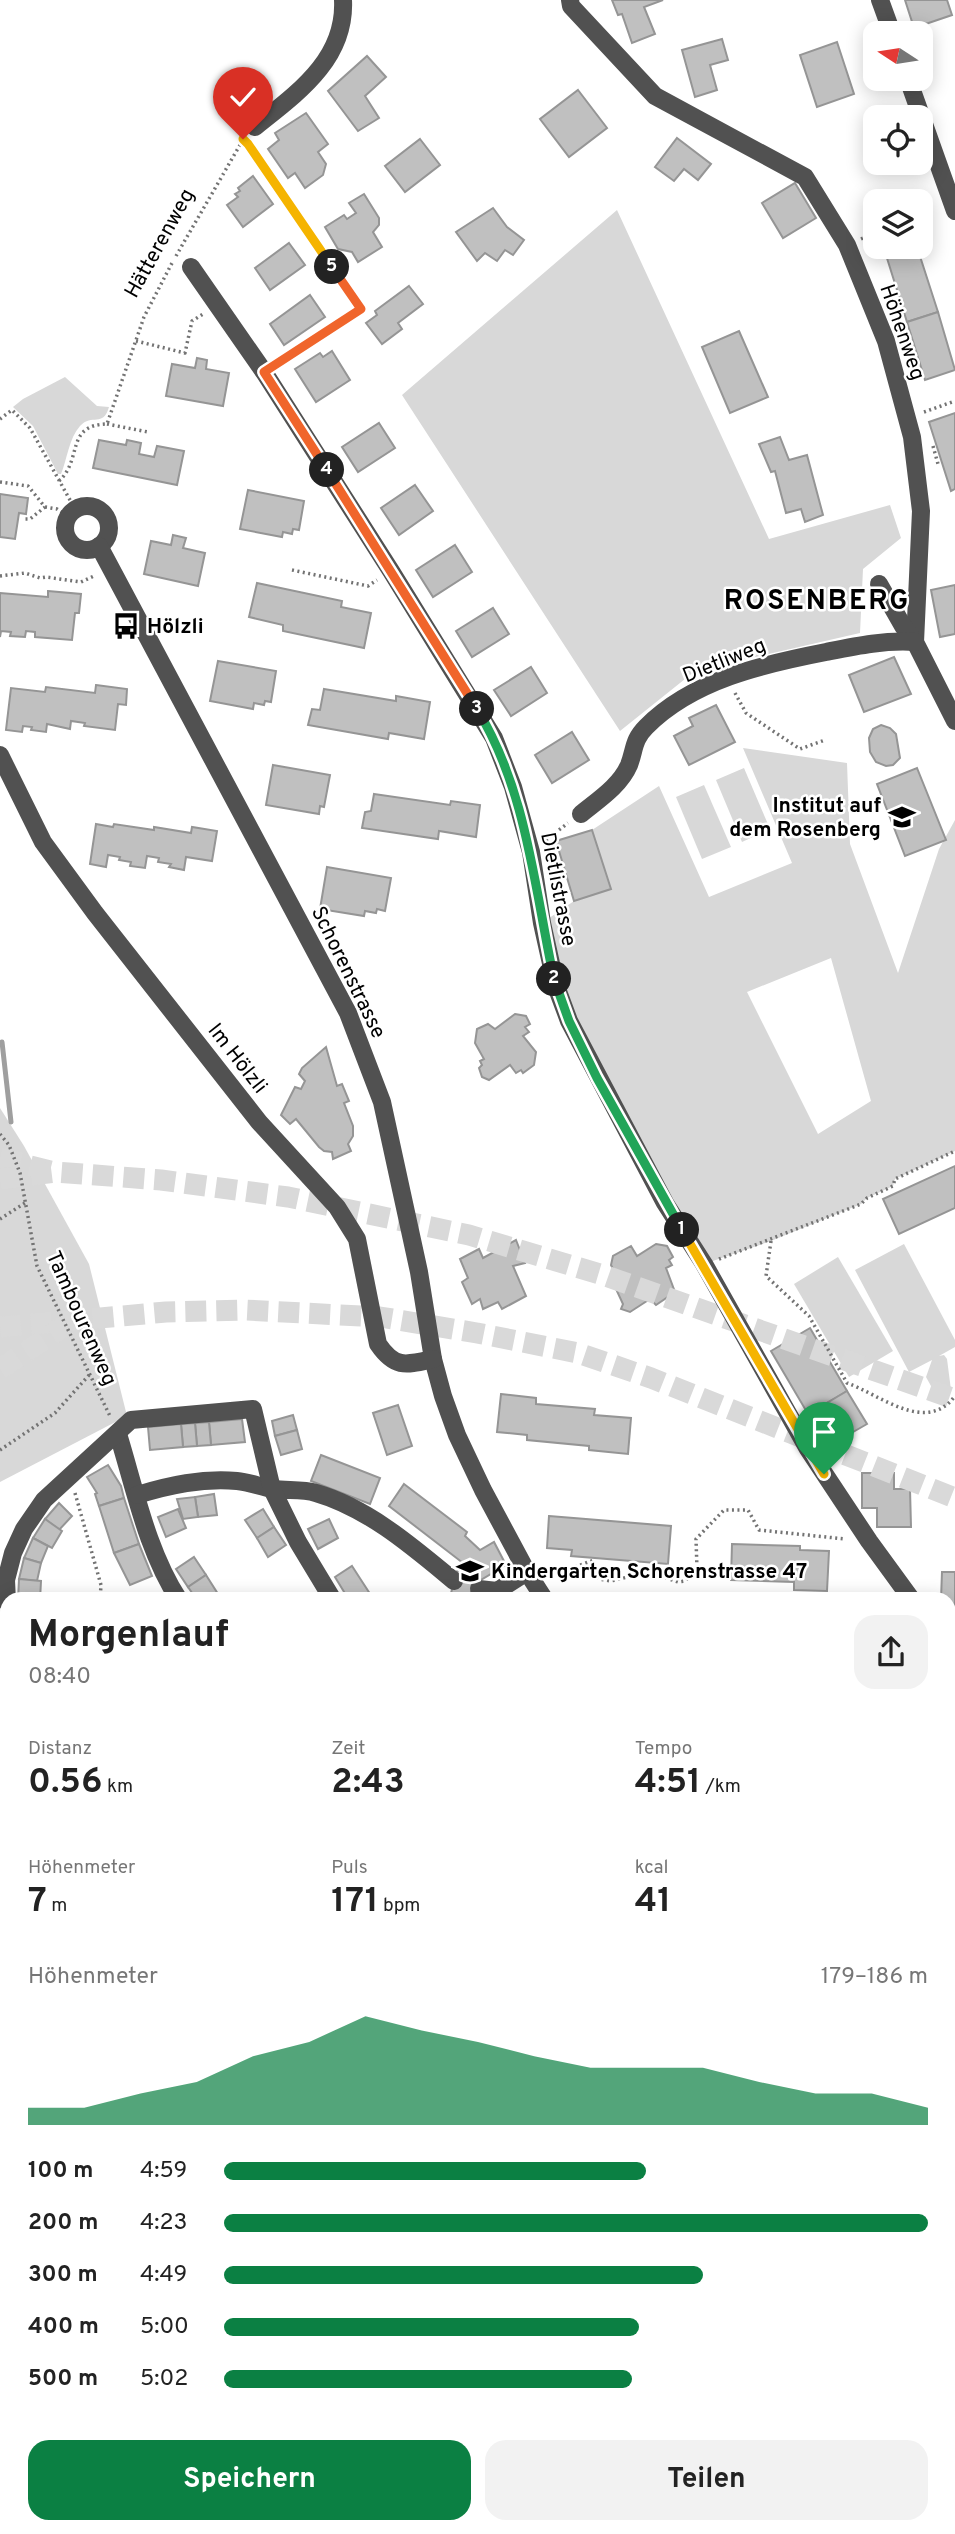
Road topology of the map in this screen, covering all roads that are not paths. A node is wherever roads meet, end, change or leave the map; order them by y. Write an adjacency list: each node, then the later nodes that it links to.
1 (343, 0): 6 (street)
2 (570, 0): 11 (street, Höhenweg)
3 (880, 0): 4 (street)
4 (888, 21)
5 (912, 91): 7 (street)
6 (249, 133)
7 (955, 211)
8 (191, 267): 26 (street, Dietlistrasse)
9 (99, 546): 9 (street); 15 (street, Schorenstrasse)
10 (879, 584): 11 (street)
11 (915, 642): 12 (street, Höhenweg); 14 (street, Dietliweg)
12 (955, 721)
13 (0, 755): 15 (street, Im Hölzli)
14 (581, 814)
15 (433, 1359): 19 (street, Schorenstrasse)
16 (118, 1434): 17 (street); 18 (street); 21 (street)
17 (272, 1489): 18 (street); 20 (street); 23 (street)
18 (137, 1495): 22 (street)
19 (527, 1572): 24 (street); 25 (street, Schorenstrasse)
20 (454, 1581)
21 (7, 1592)
22 (174, 1592)
23 (329, 1592)
24 (494, 1592)
25 (540, 1592)
26 (906, 1592)

